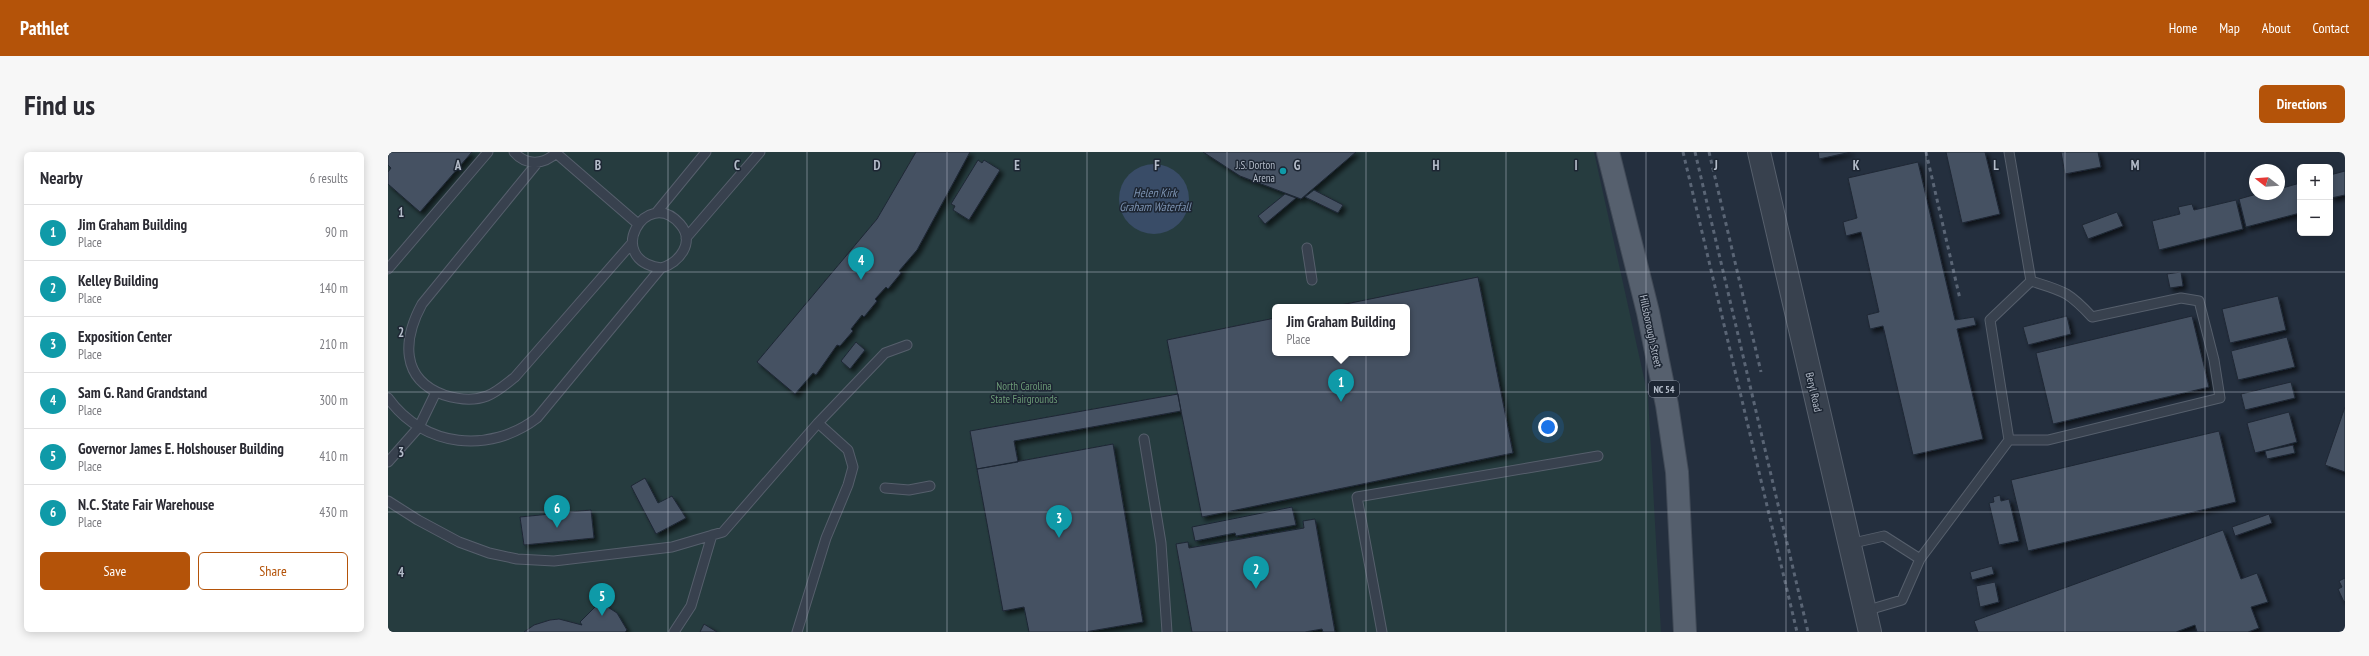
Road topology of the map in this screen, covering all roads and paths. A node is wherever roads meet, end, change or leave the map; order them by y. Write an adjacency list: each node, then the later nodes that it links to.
1 (488, 152): 16 (lane)
2 (514, 152): 9 (lane)
3 (557, 152): 9 (lane); 11 (lane)
4 (706, 152): 10 (lane)
5 (760, 152): 12 (lane)
6 (1608, 152): 39 (main road, Hillsborough Street / NC 54)
7 (1759, 152): 32 (street, Beryl Road)
8 (2009, 152): 18 (lane)
9 (538, 162): 20 (lane)
10 (656, 213): 11 (lane); 12 (lane)
11 (638, 224): 13 (lane)
12 (686, 238): 15 (lane)
13 (632, 243): 15 (lane); 20 (lane)
14 (1307, 248): 17 (lane)
15 (661, 268): 23 (lane)
16 (388, 269)
17 (1312, 280)
18 (2031, 281): 25 (lane); 25 (lane)
19 (907, 346): 22 (lane)
20 (436, 392): 23 (lane)
21 (388, 398): 23 (lane)
22 (818, 423): 31 (lane); 36 (lane)
23 (419, 427): 27 (lane)
24 (1144, 438): 37 (lane)
25 (2009, 440): 33 (lane)
26 (1598, 456): 38 (lane)
27 (388, 462)
28 (930, 486): 29 (lane)
29 (885, 488)
30 (388, 501): 31 (lane)
31 (712, 535): 35 (lane)
32 (1849, 544): 33 (lane); 34 (street, Beryl Road)
33 (1920, 559): 34 (lane)
34 (1865, 611): 40 (street, Beryl Road)
35 (674, 632)
36 (797, 632)
37 (1167, 632)
38 (1382, 632)
39 (1685, 632)
40 (1870, 632)

